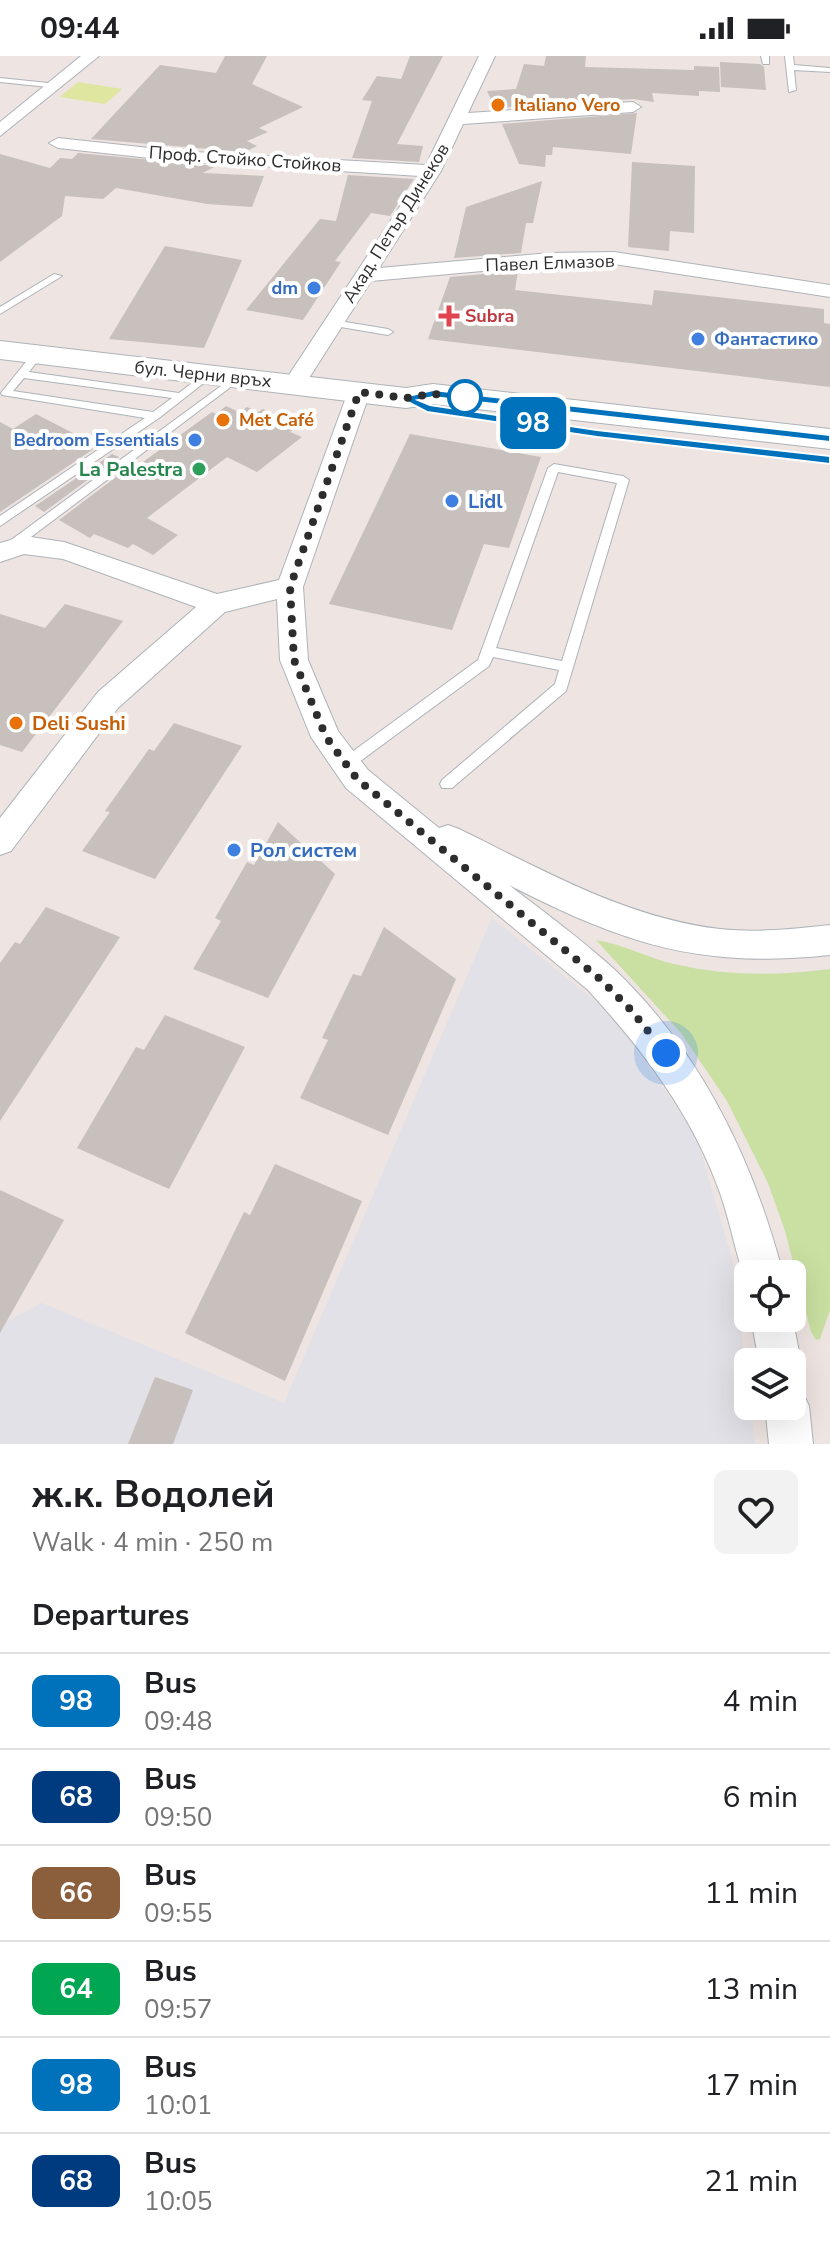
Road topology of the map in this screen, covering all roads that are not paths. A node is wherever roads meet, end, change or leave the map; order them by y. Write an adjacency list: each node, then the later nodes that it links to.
1 (91, 56): 7 (street)
2 (487, 56): 10 (street, Акад. Петър Динеков)
3 (789, 56): 4 (lane)
4 (790, 67): 5 (lane); 8 (lane)
5 (830, 70)
6 (0, 80): 7 (lane)
7 (58, 86): 11 (street)
8 (792, 90)
9 (633, 107): 10 (street)
10 (460, 119): 13 (street, Акад. Петър Динеков)
11 (0, 131)
12 (58, 143): 13 (street, Проф. Стойко Стойков)
13 (432, 171): 15 (street, Акад. Петър Динеков)
14 (57, 276): 17 (lane)
15 (363, 276): 16 (street, Павел Елмазов); 18 (street, Акад. Петър Динеков)
16 (830, 291)
17 (0, 311)
18 (333, 323): 19 (lane); 23 (street, Акад. Петър Динеков)
19 (388, 332)
20 (0, 350): 21 (main road, бул. Черни връх)
21 (29, 364): 22 (main road, бул. Черни връх); 25 (lane); 26 (lane)
22 (223, 377): 23 (main road, бул. Черни връх); 26 (lane); 32 (lane)
23 (294, 384): 24 (main road, бул. Черни връх)
24 (359, 392): 27 (main road, бул. Черни връх); 33 (street)
25 (3, 394): 28 (lane)
26 (181, 396): 28 (lane)
27 (406, 398): 29 (main road, бул. Черни връх); 30 (main road, бул. Черни връх)
28 (155, 416): 31 (lane)
29 (830, 439)
30 (830, 460)
31 (0, 522)
32 (4, 551): 34 (street)
33 (290, 587): 34 (street); 37 (street)
34 (216, 604): 40 (street)
35 (488, 651): 36 (lane); 36 (lane); 37 (lane)
36 (567, 667): 38 (lane)
37 (346, 764): 39 (street)
38 (447, 784)
39 (404, 816): 41 (street); 42 (street)
40 (0, 842)
41 (830, 940)
42 (759, 1260)
43 (788, 1420): 44 (street)
44 (791, 1444)

